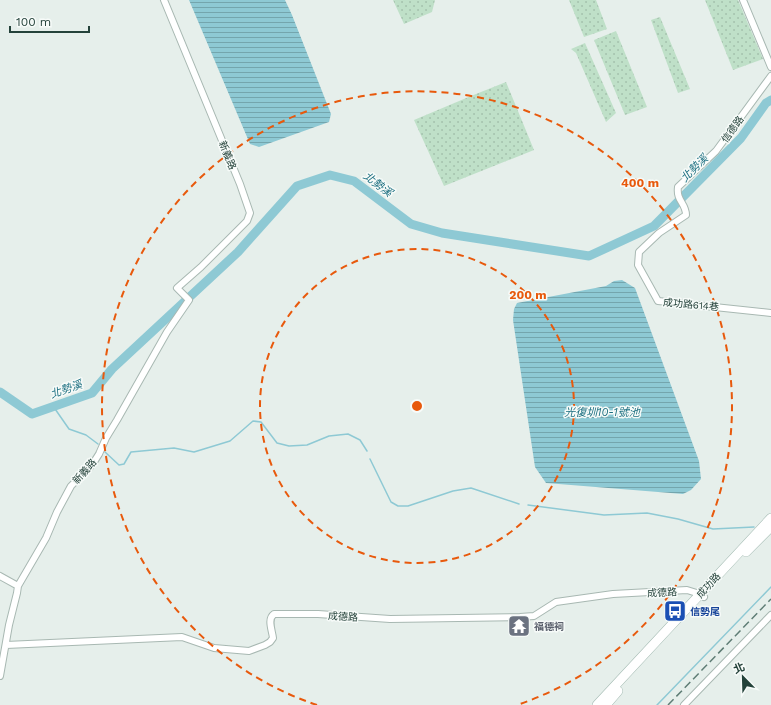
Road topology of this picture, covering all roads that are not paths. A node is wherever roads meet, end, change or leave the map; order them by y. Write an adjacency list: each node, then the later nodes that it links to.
1 (164, 0): 10 (street, 新義路)
2 (743, 0): 3 (street)
3 (771, 67)
4 (771, 76): 5 (street, 信德路)
5 (686, 210): 6 (street, 成功路614巷)
6 (771, 313)
7 (771, 518): 11 (street, 成功路)
8 (771, 527): 11 (street, 成功路)
9 (0, 576): 10 (street)
10 (18, 586): 13 (street, 新義路)
11 (702, 595): 13 (street, 成德路); 15 (street, 成功路); 16 (street, 成功路)
12 (771, 615): 17 (street)
13 (6, 645): 14 (street, 新義路)
14 (0, 676)
15 (597, 705)
16 (606, 705)
17 (684, 705)

